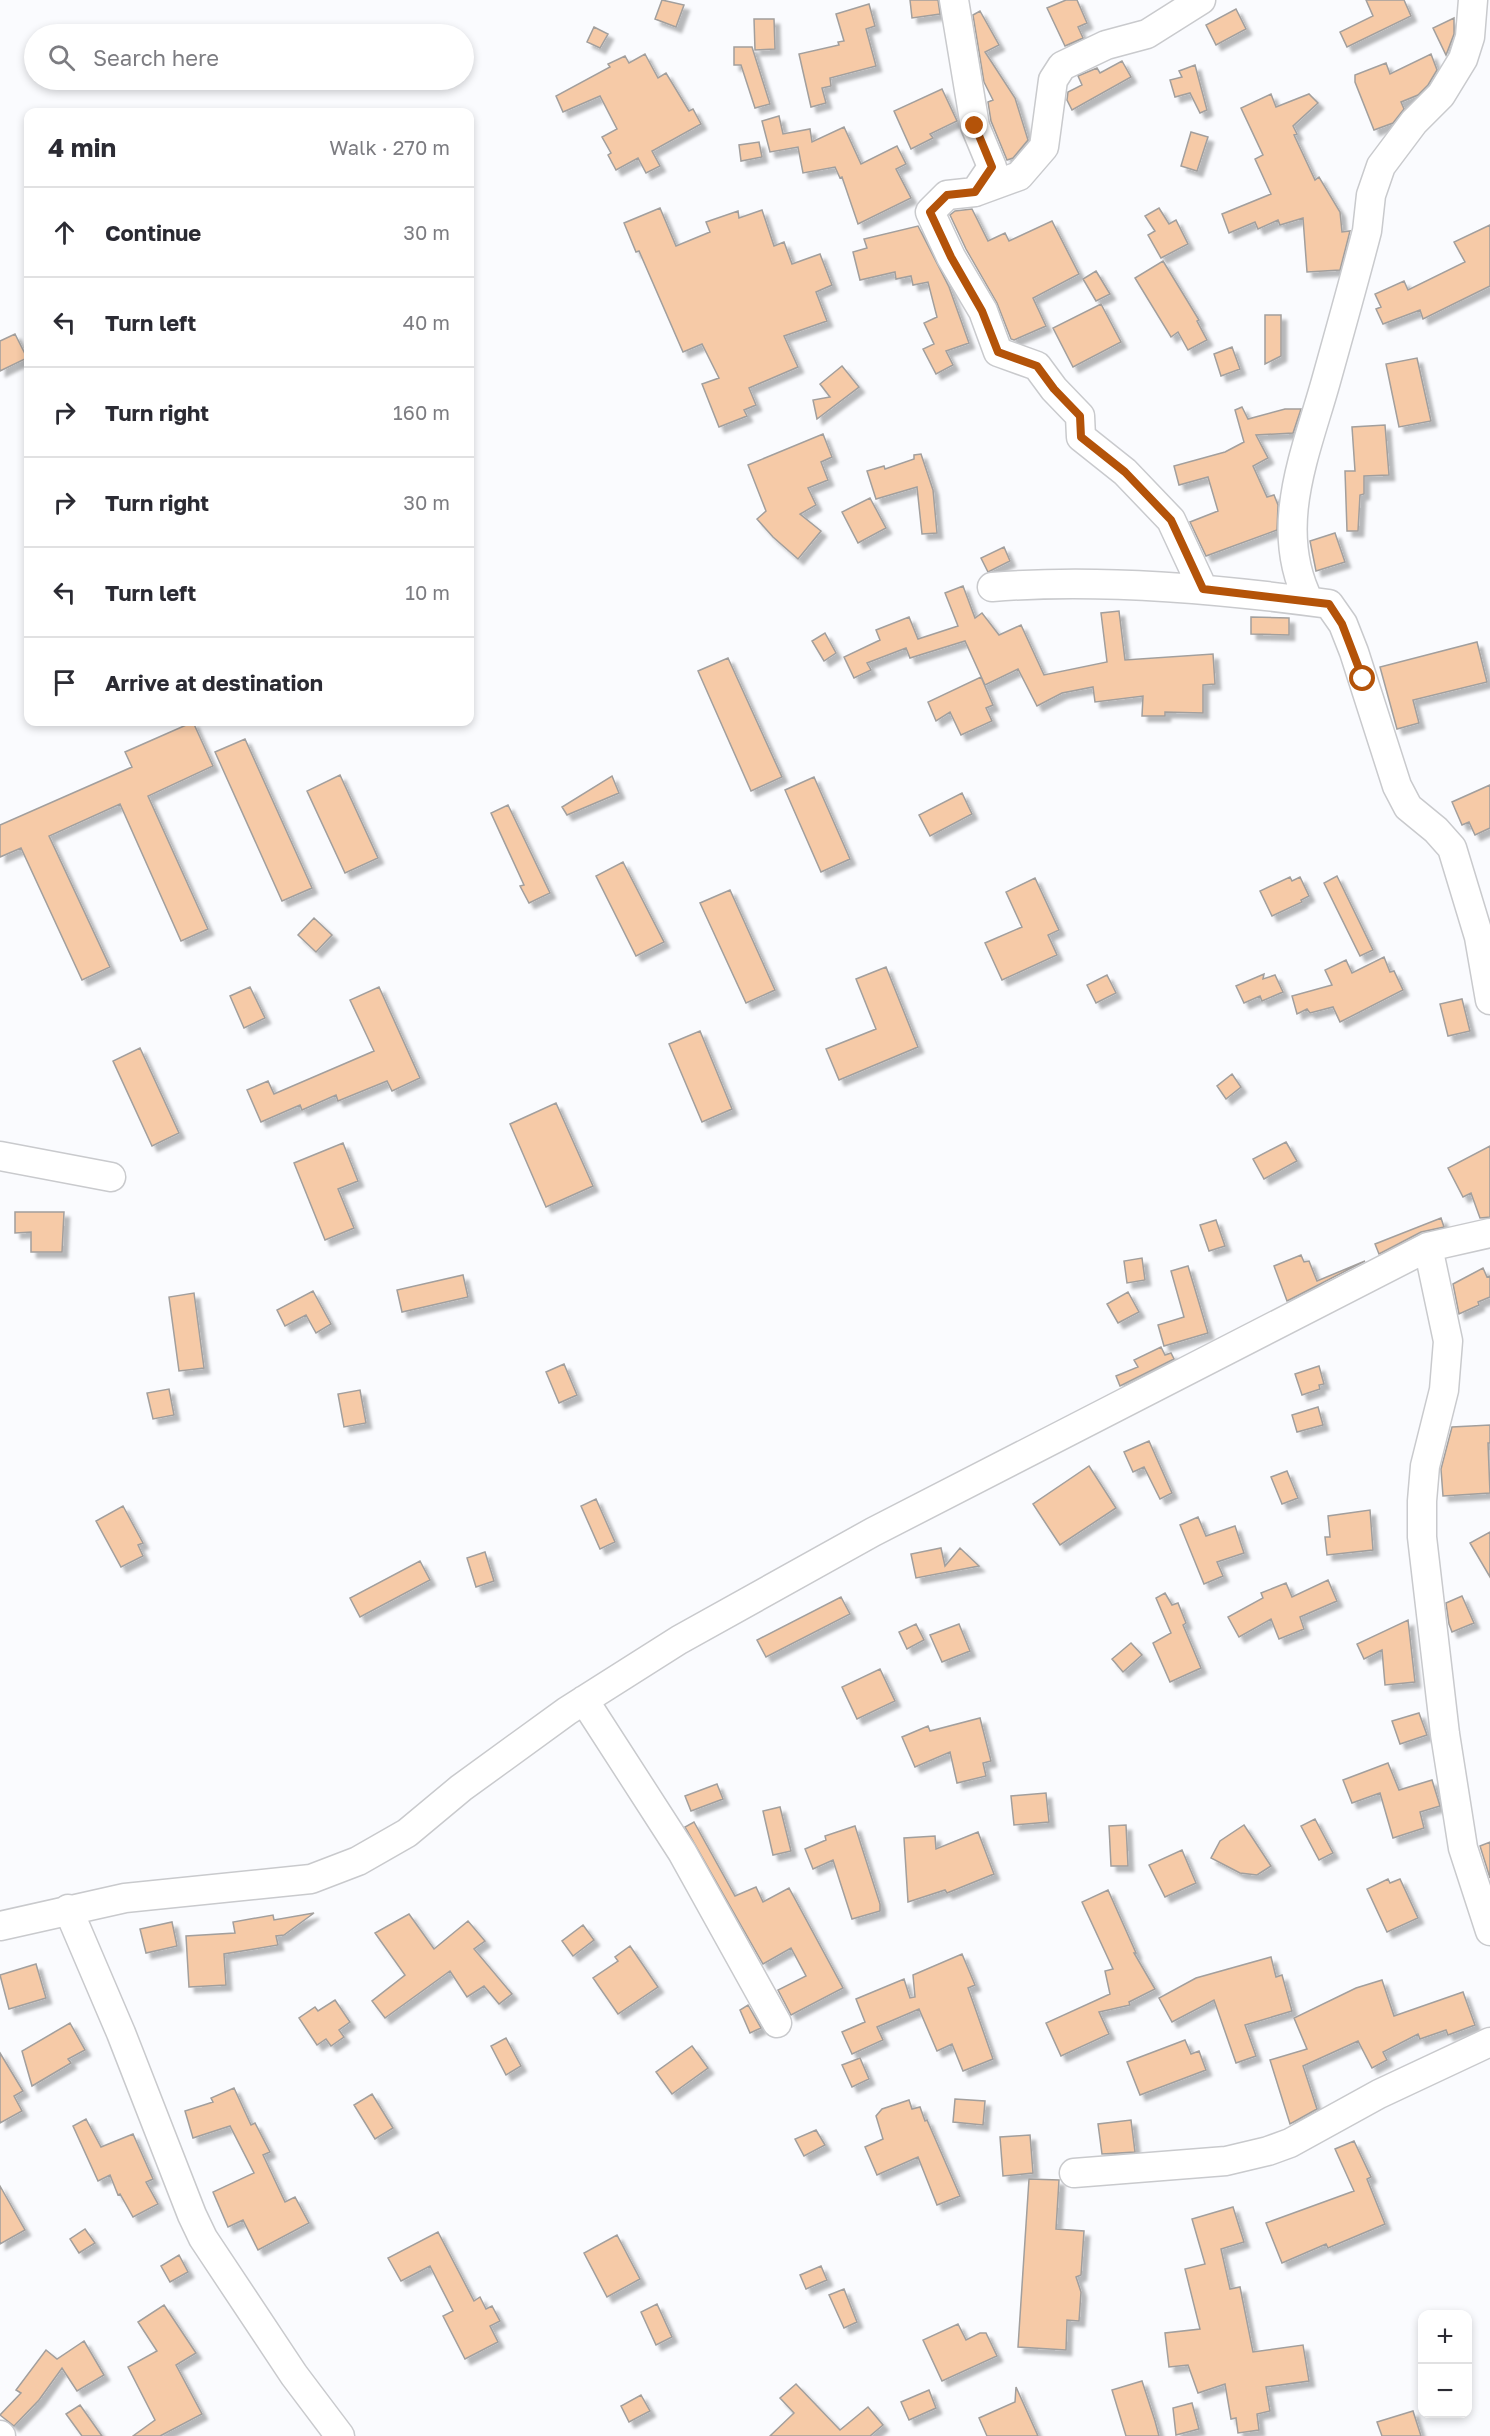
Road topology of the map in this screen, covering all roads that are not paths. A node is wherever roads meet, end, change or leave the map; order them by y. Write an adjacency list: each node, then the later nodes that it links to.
1 (954, 0): 4 (street)
2 (1201, 0): 4 (street)
3 (1473, 0): 7 (street)
4 (975, 192): 6 (street)
5 (992, 587): 6 (street)
6 (1203, 589): 7 (street)
7 (1309, 601): 8 (street)
8 (1490, 1000)
9 (0, 1156): 10 (street)
10 (111, 1177)
11 (1490, 1233): 12 (street)
12 (1428, 1247): 13 (street); 16 (street)
13 (584, 1700): 14 (street); 17 (street)
14 (68, 1909): 15 (street); 20 (street)
15 (0, 1926)
16 (1490, 1931)
17 (777, 2023)
18 (1490, 2042): 19 (street)
19 (1074, 2173)
20 (340, 2436)

